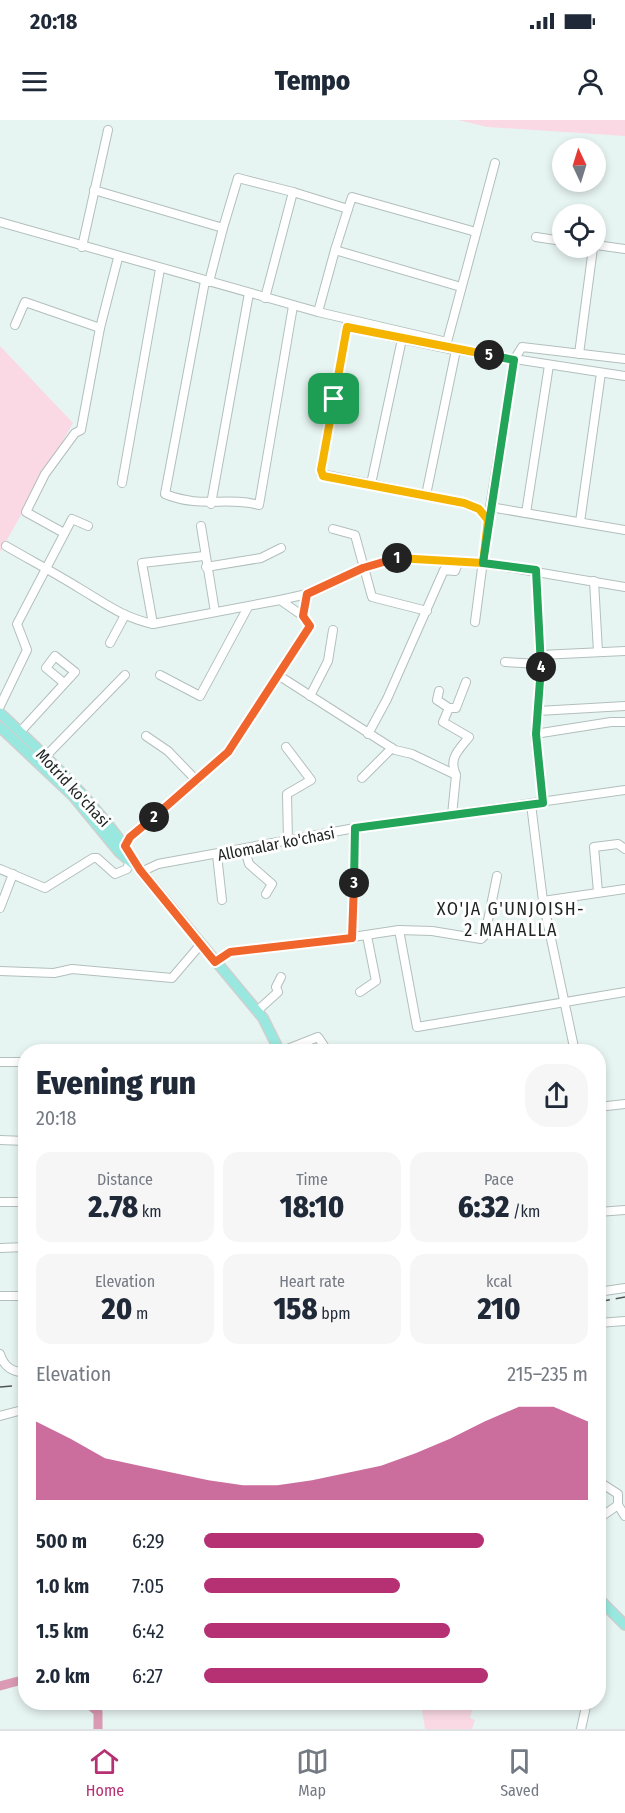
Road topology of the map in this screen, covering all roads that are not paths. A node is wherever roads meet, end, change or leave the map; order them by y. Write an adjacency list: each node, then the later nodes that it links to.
1 (108, 130): 3 (street)
2 (495, 163): 8 (street)
3 (94, 190): 7 (street); 11 (street)
4 (293, 192): 5 (street); 7 (street); 21 (street)
5 (348, 209): 8 (street); 14 (street)
6 (0, 222): 11 (street)
7 (223, 228): 18 (street)
8 (477, 232): 19 (street)
9 (536, 237): 10 (street)
10 (552, 239)
11 (82, 247): 15 (street)
12 (606, 247): 13 (street)
13 (625, 249)
14 (335, 250): 19 (street); 23 (street)
15 (118, 258): 17 (street); 26 (street)
16 (592, 258): 29 (street)
17 (160, 269): 18 (street); 35 (street)
18 (207, 281): 20 (street); 38 (street)
19 (461, 287): 28 (street)
20 (249, 293): 21 (street); 38 (street)
21 (265, 298): 22 (street)
22 (293, 306): 23 (street); 38 (street)
23 (318, 312): 24 (street)
24 (348, 324): 27 (street); 28 (street); 36 (street)
25 (15, 325): 26 (street)
26 (100, 328): 47 (street)
27 (402, 339): 28 (street); 36 (street)
28 (451, 347): 31 (street); 37 (street)
29 (579, 354): 30 (street); 31 (street)
30 (625, 359)
31 (514, 360): 32 (street); 39 (street)
32 (549, 365): 33 (street); 40 (street)
33 (601, 373): 34 (street); 42 (street)
34 (625, 376)
35 (122, 483)
36 (371, 484): 37 (street)
37 (426, 495): 41 (street)
38 (211, 504)
39 (490, 507): 40 (street); 41 (street)
40 (526, 513): 42 (street)
41 (488, 520): 52 (street)
42 (580, 522): 46 (street)
43 (88, 526): 47 (street)
44 (201, 526): 50 (street)
45 (333, 529): 55 (street)
46 (625, 530)
47 (64, 533): 54 (street)
48 (6, 546): 54 (street)
49 (281, 548): 53 (street)
50 (204, 556): 53 (street); 67 (street)
51 (459, 561): 52 (street); 55 (street); 62 (street)
52 (483, 563): 56 (street); 66 (street)
53 (206, 567): 63 (street)
54 (46, 568): 65 (street); 82 (street)
55 (363, 568): 59 (street); 62 (street)
56 (536, 570): 57 (street); 72 (street)
57 (594, 580): 58 (street); 71 (street)
58 (625, 587)
59 (307, 594): 60 (street); 64 (street)
60 (280, 600): 61 (street); 64 (street)
61 (248, 607): 63 (street); 76 (street)
62 (427, 611): 90 (street)
63 (215, 612): 67 (street)
64 (303, 616): 77 (street)
65 (124, 617): 67 (street); 69 (street)
66 (475, 622)
67 (153, 624)
68 (333, 630): 81 (street)
69 (110, 643)
70 (625, 651): 71 (street)
71 (597, 652): 72 (street)
72 (540, 655): 74 (street)
73 (505, 662): 74 (street)
74 (540, 664): 85 (street)
75 (125, 675): 95 (street)
76 (160, 675)
77 (278, 675): 81 (street); 98 (street)
78 (64, 682): 89 (street)
79 (466, 682): 84 (street)
80 (439, 691): 84 (street)
81 (310, 696): 90 (street)
82 (0, 706)
83 (625, 706): 85 (street)
84 (449, 708): 96 (street)
85 (538, 711): 91 (street)
86 (0, 713): 89 (main road, Motrid ko'chasi)
87 (625, 722): 91 (street)
88 (0, 728): 109 (main road, Motrid ko'chasi)
89 (20, 732): 95 (main road, Motrid ko'chasi)
90 (368, 734): 94 (street)
91 (536, 734): 100 (street)
92 (146, 736): 98 (street)
93 (286, 747): 104 (street)
94 (392, 748): 96 (street); 97 (street)
95 (45, 757): 105 (main road, Motrid ko'chasi)
96 (456, 775): 102 (street)
97 (362, 778)
98 (196, 781): 105 (street)
99 (625, 790): 100 (street, Allomalar ko'chasi)
100 (543, 803): 101 (street, Allomalar ko'chasi)
101 (531, 804): 102 (street, Allomalar ko'chasi); 118 (street)
102 (452, 815): 103 (street, Allomalar ko'chasi)
103 (355, 828): 104 (street, Allomalar ko'chasi); 122 (street)
104 (288, 841): 107 (street, Allomalar ko'chasi)
105 (125, 846): 111 (main road, Motrid ko'chasi)
106 (625, 849): 115 (street)
107 (245, 850): 108 (street, Allomalar ko'chasi); 116 (street)
108 (217, 855): 111 (street, Allomalar ko'chasi); 117 (street)
109 (130, 861): 111 (main road, Motrid ko'chasi); 112 (street)
110 (0, 869): 112 (street)
111 (141, 871): 123 (main road, Motrid ko'chasi)
112 (13, 874): 119 (street)
113 (497, 876): 120 (street)
114 (625, 889): 115 (street)
115 (598, 892): 118 (street)
116 (266, 894)
117 (222, 900)
118 (543, 901): 129 (street)
119 (0, 908)
120 (399, 930): 121 (street); 129 (street)
121 (367, 936): 122 (street); 127 (street)
122 (352, 938): 124 (street)
123 (201, 944): 124 (main road, Motrid ko'chasi); 125 (street)
124 (215, 962): 130 (main road, Motrid ko'chasi)
125 (0, 971)
126 (281, 977): 130 (street)
127 (360, 992)
128 (625, 994): 129 (street)
129 (564, 1004): 134 (street)
130 (257, 1011): 131 (main road, Motrid ko'chasi)
131 (276, 1044)
132 (298, 1044): 133 (street)
133 (323, 1044)
134 (573, 1044)
135 (0, 1062): 136 (street)
136 (18, 1062)
137 (625, 1104): 138 (street)
138 (606, 1106)
139 (0, 1140): 140 (street)
140 (18, 1140)
141 (0, 1202): 142 (street)
142 (18, 1202)
143 (625, 1210): 144 (street)
144 (606, 1211)
145 (18, 1247): 146 (street)
146 (0, 1248)
147 (625, 1288): 148 (street)
148 (606, 1291)
149 (0, 1296): 150 (street)
150 (18, 1296)
151 (625, 1321): 152 (street)
152 (606, 1322)
153 (0, 1354): 154 (street)
154 (18, 1371)
155 (18, 1411): 156 (street)
156 (0, 1416)
157 (606, 1486): 158 (street)
158 (618, 1505): 159 (street); 160 (street)
159 (606, 1514)
160 (625, 1516)
161 (606, 1606): 162 (main road)
162 (625, 1625)
163 (585, 1710): 164 (street)
164 (581, 1729)

